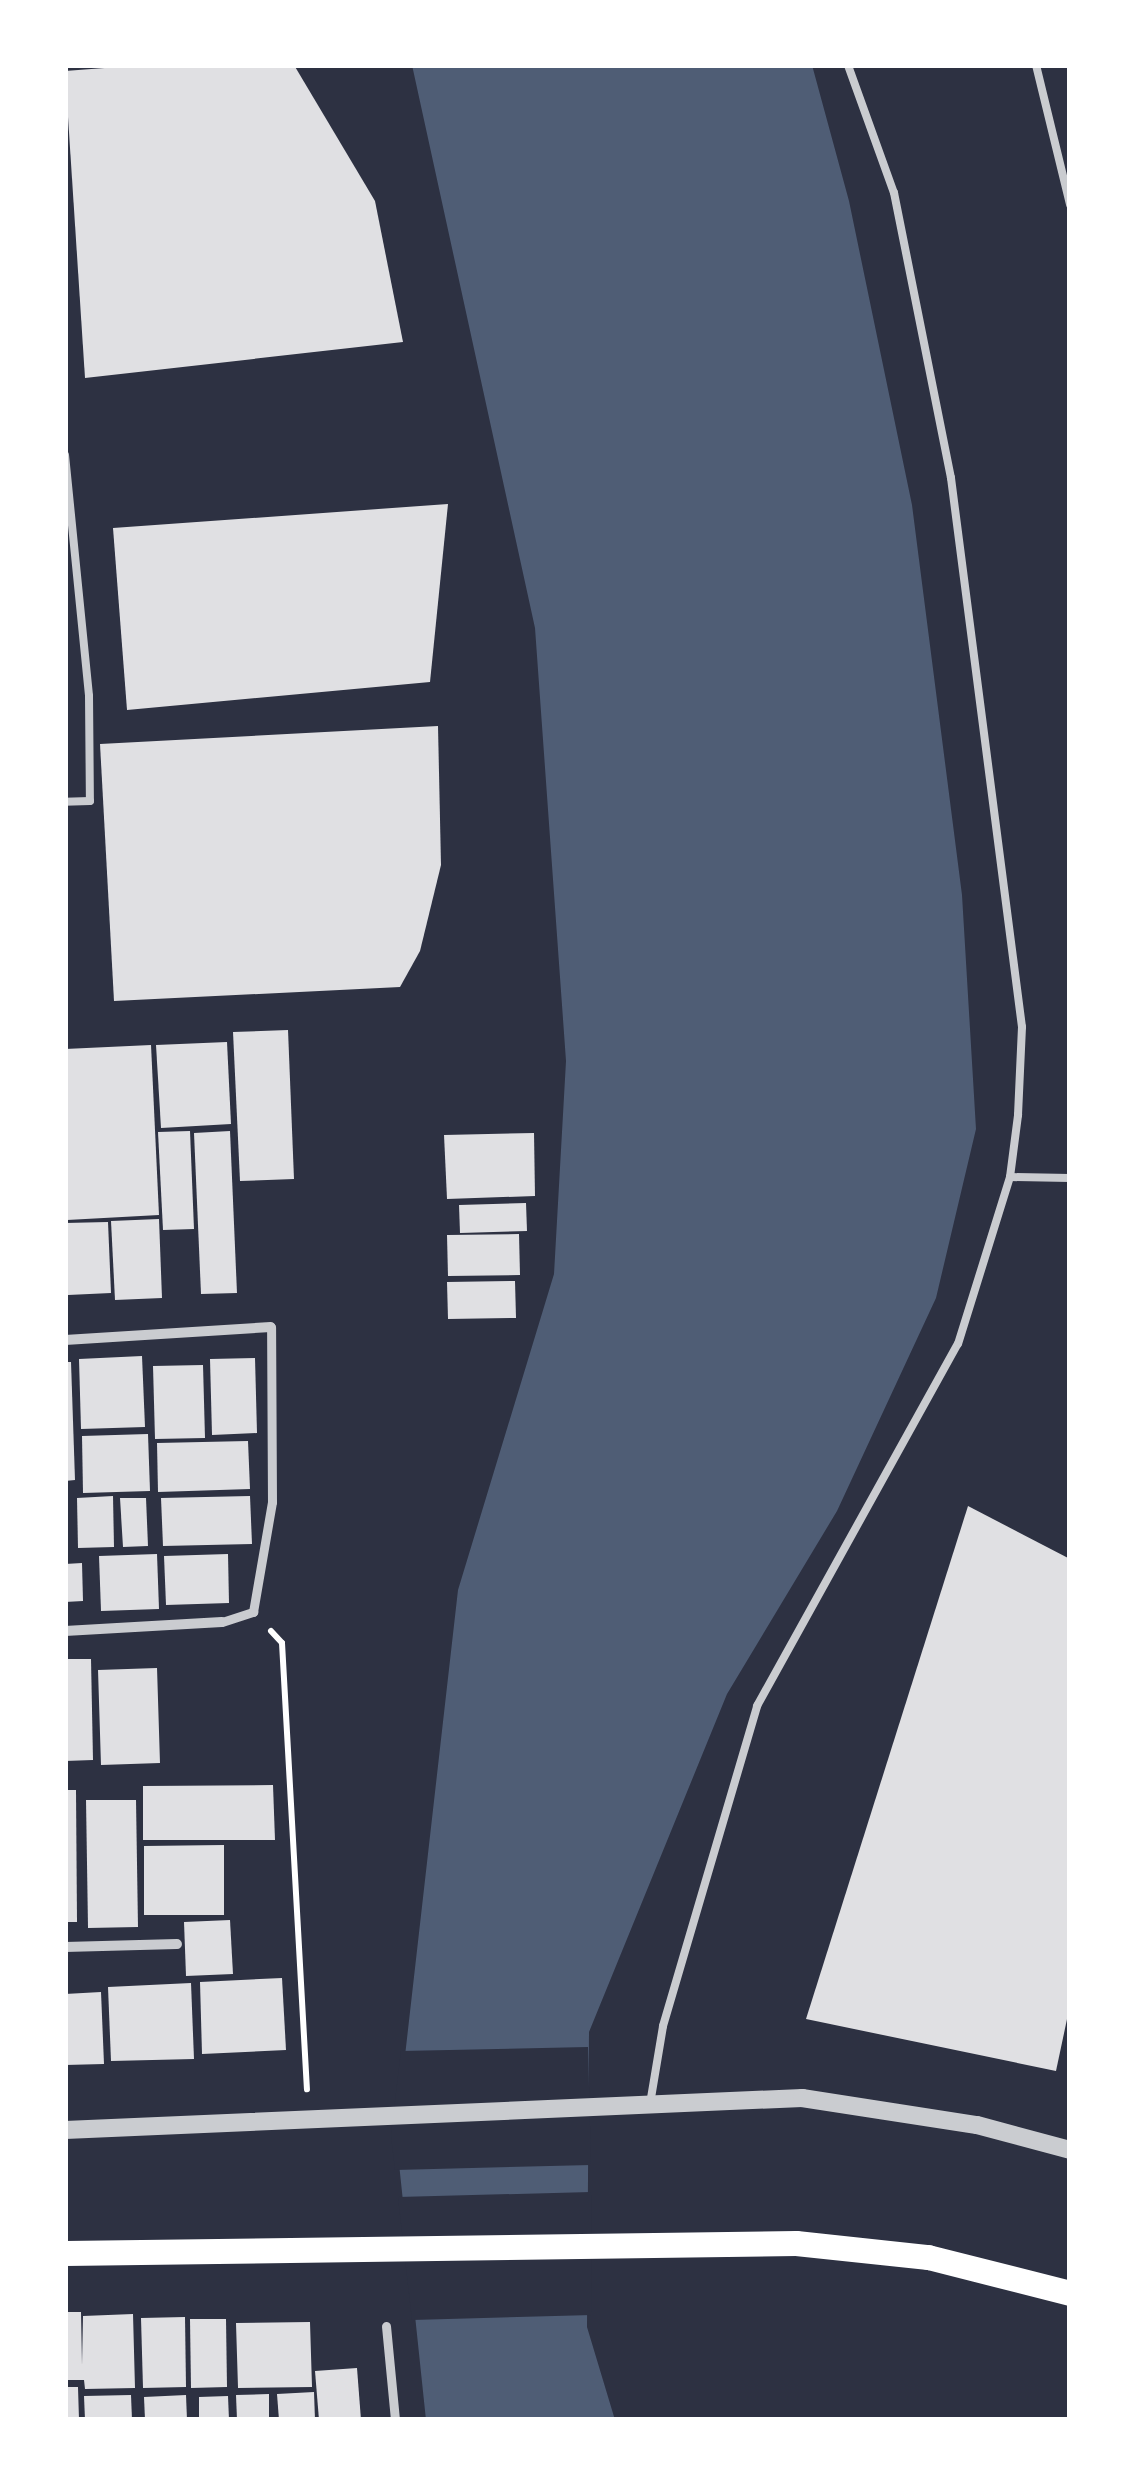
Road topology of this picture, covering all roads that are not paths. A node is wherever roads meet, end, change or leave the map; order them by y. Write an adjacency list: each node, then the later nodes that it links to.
1 (848, 65): 7 (lane)
2 (1036, 65): 3 (lane)
3 (1067, 183): 4 (lane)
4 (1070, 205)
5 (65, 455): 6 (lane)
6 (65, 802)
7 (1010, 1177): 8 (lane); 15 (lane)
8 (1070, 1178)
9 (271, 1327): 10 (street); 11 (street)
10 (65, 1340)
11 (222, 1622): 12 (street)
12 (65, 1630)
13 (177, 1944): 14 (street)
14 (65, 1947)
15 (650, 2104): 16 (street); 17 (street)
16 (65, 2130)
17 (1070, 2150)
18 (65, 2253): 19 (main road)
19 (1070, 2293)
20 (386, 2326): 21 (street)
21 (395, 2420)

